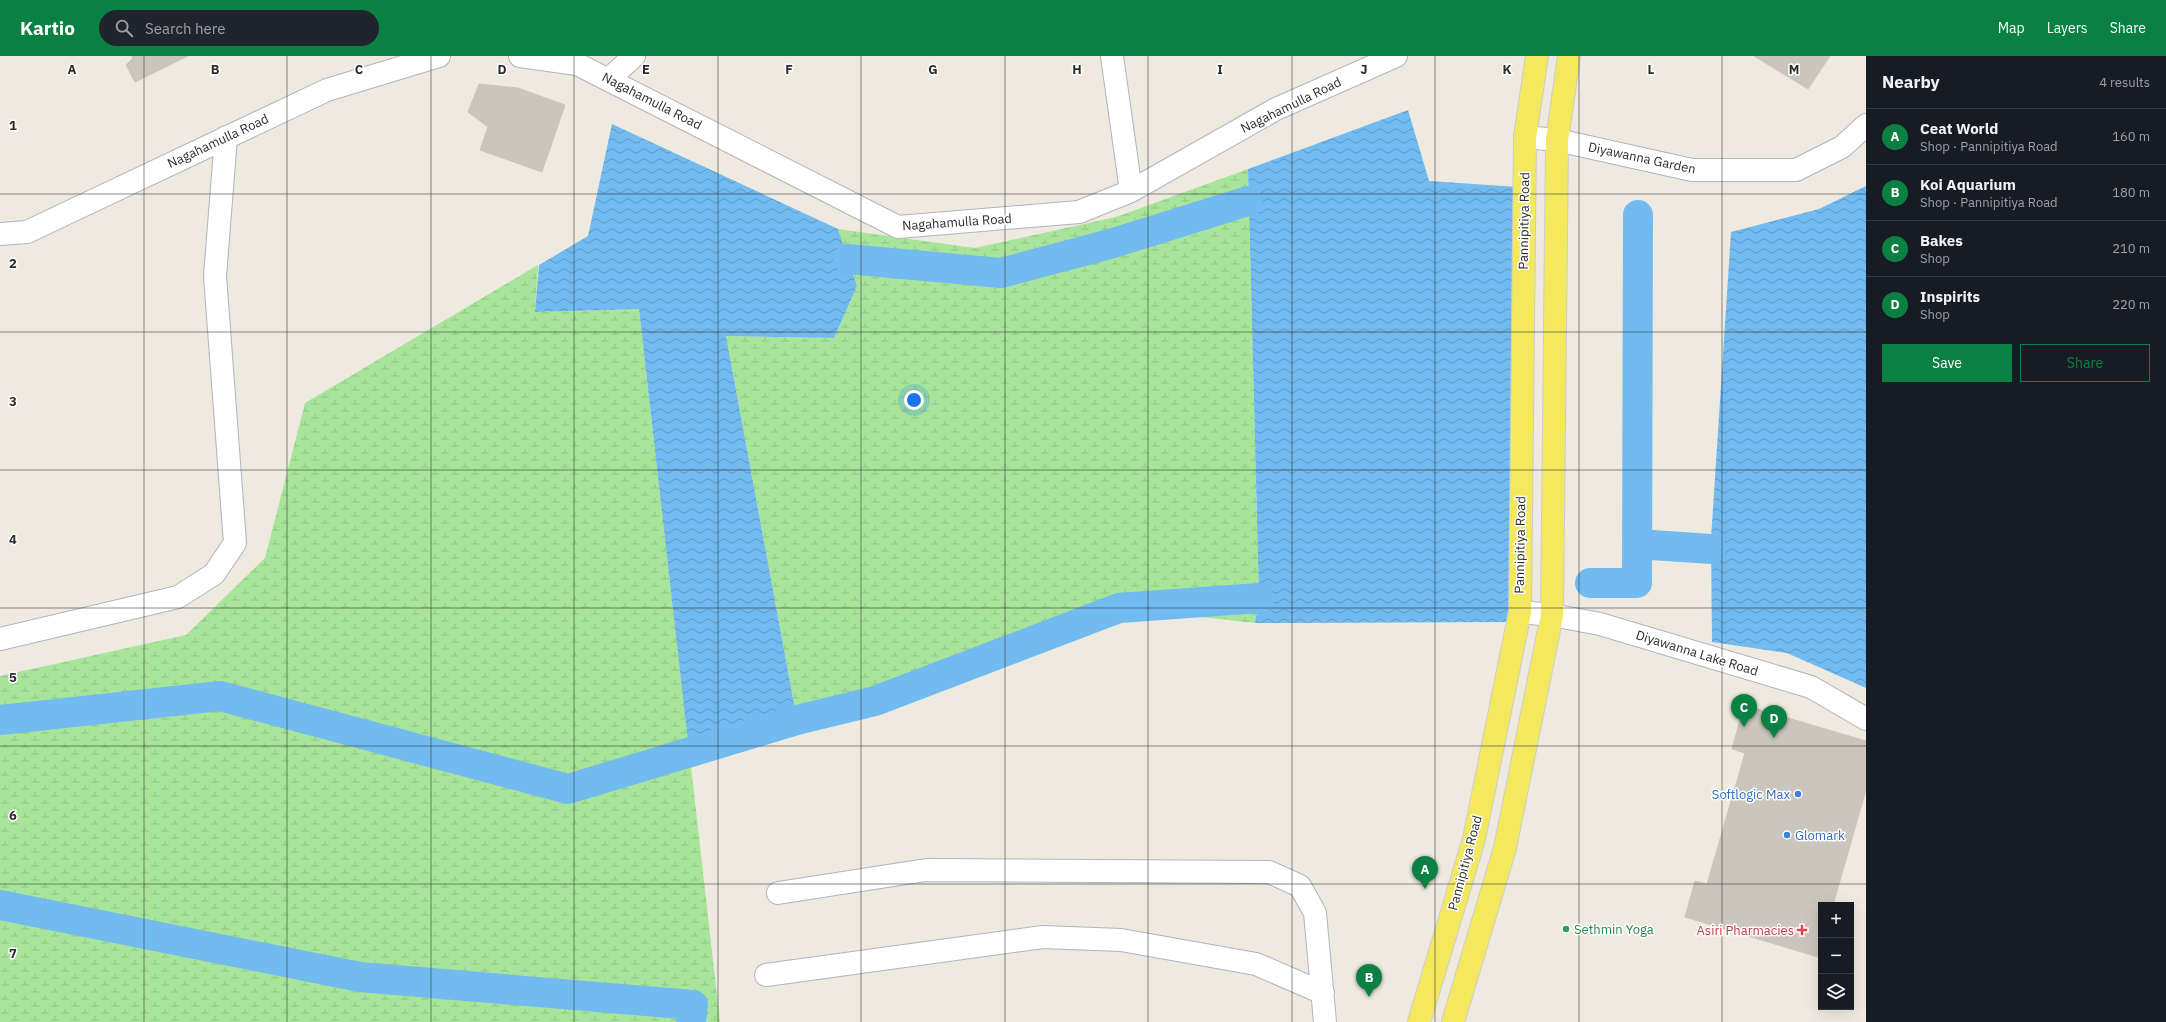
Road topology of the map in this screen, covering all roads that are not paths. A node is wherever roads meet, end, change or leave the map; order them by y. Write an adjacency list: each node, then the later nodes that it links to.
1 (439, 56): 10 (street, Nagahamulla Road)
2 (520, 56): 8 (street, Nagahamulla Road)
3 (634, 56): 8 (street)
4 (1112, 56): 13 (street)
5 (1396, 56): 13 (street, Nagahamulla Road)
6 (1537, 56): 11 (main road, Pannipitiya Road)
7 (1569, 56): 12 (main road)
8 (609, 79): 13 (street, Nagahamulla Road)
9 (1866, 125): 12 (street, Diyawanna Garden)
10 (226, 137): 14 (street, Nagahamulla Road); 17 (street)
11 (1525, 137): 12 (street, Diyawanna Garden); 15 (main road, Pannipitiya Road)
12 (1557, 140): 16 (main road)
13 (1131, 190)
14 (0, 234)
15 (1520, 612): 16 (street, Diyawanna Lake Road); 23 (main road, Pannipitiya Road)
16 (1552, 614): 18 (street, Diyawanna Lake Road); 24 (main road)
17 (0, 639)
18 (1866, 719)
19 (778, 893): 21 (street)
20 (766, 975): 21 (street)
21 (1323, 993): 22 (street)
22 (1325, 1022)
23 (1419, 1022)
24 (1453, 1022)

